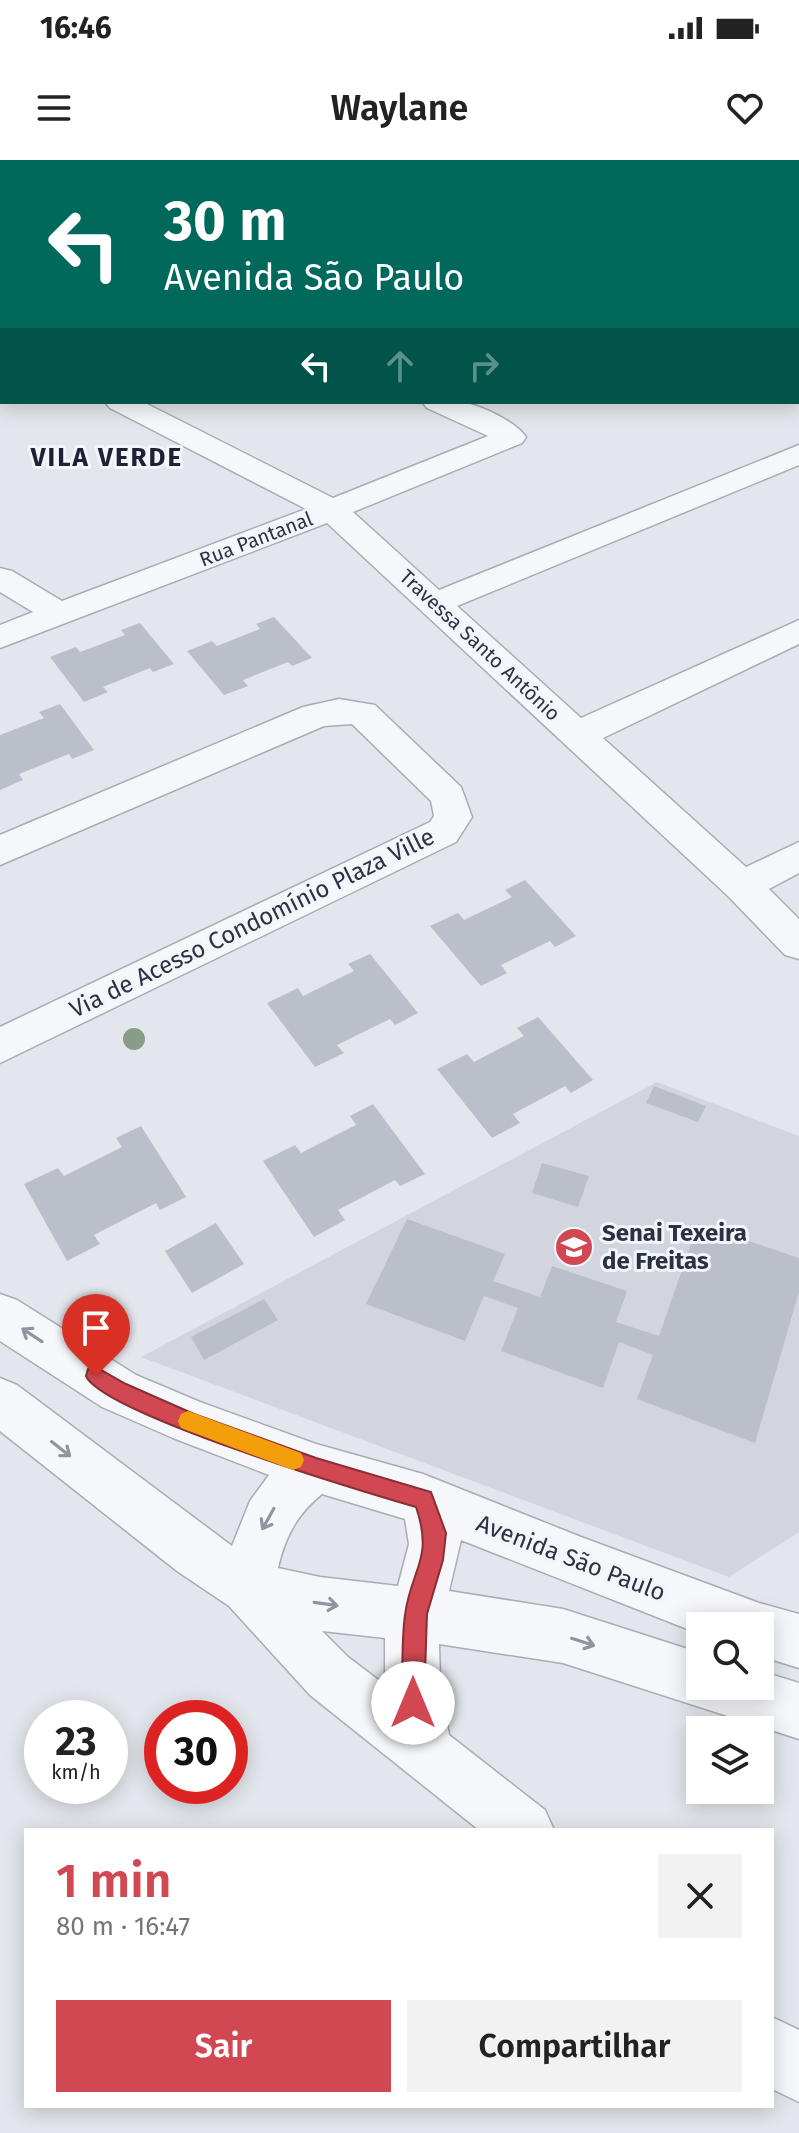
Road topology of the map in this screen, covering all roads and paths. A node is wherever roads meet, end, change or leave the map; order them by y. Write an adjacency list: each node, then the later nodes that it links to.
1 (124, 404): 4 (street, Travessa Santo Antônio)
2 (442, 404): 4 (street, Rua Pantanal)
3 (799, 454): 6 (street)
4 (332, 510): 6 (street, Travessa Santo Antônio); 7 (street, Rua Pantanal)
5 (0, 578): 7 (street)
6 (436, 603): 10 (street, Travessa Santo Antônio)
7 (61, 615): 9 (street, Rua Pantanal)
8 (799, 631): 10 (street)
9 (0, 637)
10 (577, 735): 13 (street, Travessa Santo Antônio)
11 (0, 851): 15 (street, Via de Acesso Condomínio Plaza Ville)
12 (799, 856): 13 (street)
13 (742, 886): 14 (street, Travessa Santo Antônio)
14 (799, 944)
15 (0, 1046)
16 (0, 1315): 18 (street, Avenida São Paulo, one-way to 16)
17 (0, 1401): 20 (street, one-way to 20)
18 (316, 1468): 19 (street, Avenida São Paulo); 20 (street, one-way to 20)
19 (423, 1499): 21 (street, Avenida São Paulo); 22 (street)
20 (248, 1587): 22 (street, one-way to 22); 28 (street)
21 (713, 1612)
22 (416, 1614): 25 (street, one-way to 25); 28 (street)
23 (774, 1633): 24 (street)
24 (799, 1641)
25 (686, 1676)
26 (763, 1700): 27 (street)
27 (799, 1711)
28 (426, 1753): 29 (street)
29 (522, 1828)
30 (774, 2050): 31 (street)
31 (799, 2071)

